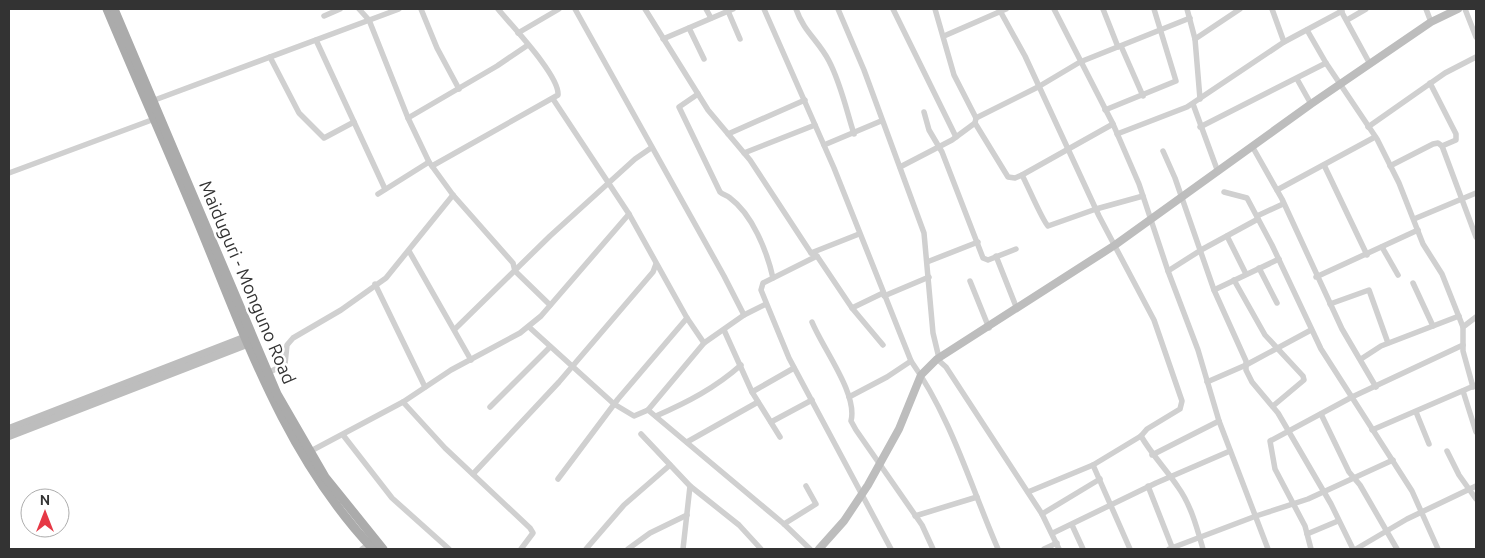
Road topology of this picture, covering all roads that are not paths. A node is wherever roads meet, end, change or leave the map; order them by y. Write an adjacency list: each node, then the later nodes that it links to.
1 (107, 9): 70 (main road, Maiduguri - Monguno Road)
2 (114, 9): 65 (main road, Maiduguri - Monguno Road)
3 (340, 9): 30 (street)
4 (359, 9): 33 (street)
5 (399, 9): 33 (street)
6 (421, 9): 59 (street)
7 (498, 9): 39 (street)
8 (559, 9): 39 (street)
9 (575, 9): 88 (street)
10 (645, 9): 42 (street)
11 (706, 9): 31 (street)
12 (764, 9): 64 (street)
13 (796, 9): 80 (street)
14 (838, 9): 72 (street)
15 (893, 9): 82 (street)
16 (935, 9): 40 (street)
17 (1054, 9): 52 (street)
18 (1103, 9): 48 (street)
19 (1154, 9): 37 (street)
20 (1187, 9): 32 (street)
21 (1240, 9): 44 (street)
22 (1272, 9): 46 (street)
23 (1366, 9): 34 (street)
24 (1426, 9): 35 (street)
25 (1458, 9): 35 (street)
26 (1465, 9): 41 (street)
27 (730, 10): 31 (street); 43 (street)
28 (1001, 10): 40 (street); 58 (street)
29 (1341, 10): 34 (street); 38 (street)
30 (324, 16)
31 (711, 18): 36 (street)
32 (1190, 18): 37 (street); 44 (street)
33 (369, 20): 45 (street); 71 (street)
34 (1347, 20): 54 (street)
35 (1432, 22): 54 (street)
36 (689, 28): 42 (street); 51 (street)
37 (1160, 30): 48 (street); 61 (street)
38 (1307, 30): 46 (street); 53 (street)
39 (518, 33): 47 (street)
40 (944, 36): 73 (street)
41 (1476, 37)
42 (663, 39): 60 (street)
43 (740, 39)
44 (1195, 39): 63 (street)
45 (316, 40): 49 (street); 74 (street)
46 (1284, 42): 63 (street)
47 (528, 45): 59 (street); 62 (street)
48 (1119, 46): 52 (street); 61 (street)
49 (270, 57): 65 (street); 74 (street)
50 (1476, 57): 56 (street)
51 (704, 59)
52 (1080, 62): 58 (street); 68 (street)
53 (1326, 63): 55 (street); 57 (street)
54 (1370, 64): 57 (street)
55 (1297, 79): 67 (street); 77 (street)
56 (1430, 83): 78 (street); 86 (street)
57 (1340, 84): 67 (street); 78 (street)
58 (1038, 87): 73 (street); 89 (street)
59 (459, 89): 71 (street)
60 (698, 94): 79 (street); 138 (street)
61 (1143, 96): 68 (street)
62 (553, 99): 92 (street); 99 (street)
63 (1200, 99): 66 (street)
64 (805, 100): 76 (street); 79 (street)
65 (152, 101): 70 (main road, Maiduguri - Monguno Road)
66 (1193, 104): 77 (street); 81 (street)
67 (1311, 104): 85 (street)
68 (1105, 110): 75 (street)
69 (924, 112): 87 (street)
70 (157, 118): 97 (street); 163 (main road, Maiduguri - Monguno Road)
71 (408, 118): 92 (street)
72 (881, 121): 80 (street); 95 (street)
73 (976, 121): 82 (street); 98 (street)
74 (354, 122): 100 (street)
75 (1113, 124): 81 (street); 89 (street)
76 (815, 125): 84 (street); 91 (street)
77 (1200, 127): 96 (street)
78 (1368, 127): 83 (street)
79 (728, 134): 91 (street)
80 (854, 134): 84 (street)
81 (1117, 134): 106 (street)
82 (956, 137): 87 (street)
83 (1375, 137): 93 (street); 94 (street)
84 (824, 145): 116 (street)
85 (1252, 146): 96 (street); 101 (street)
86 (1442, 146): 94 (street); 108 (street)
87 (938, 147): 95 (street); 119 (street)
88 (651, 148): 99 (street); 151 (street)
89 (1068, 148): 98 (street); 110 (street)
90 (1163, 151): 107 (street)
91 (744, 153): 125 (street)
92 (431, 164): 100 (street); 105 (street)
93 (1324, 165): 101 (street); 126 (street)
94 (1390, 166): 113 (street)
95 (900, 167): 129 (street)
96 (1218, 172): 107 (street)
97 (9, 173)
98 (1022, 175): 110 (street)
99 (608, 183): 111 (street); 132 (street)
100 (385, 189): 104 (street)
101 (1277, 190): 109 (street)
102 (1224, 192): 112 (street)
103 (1476, 193): 108 (street)
104 (378, 194)
105 (453, 195): 124 (street); 132 (street)
106 (1143, 196): 110 (street); 114 (street)
107 (1182, 198): 114 (street); 123 (street)
108 (1463, 198): 113 (street); 118 (street)
109 (1283, 204): 112 (street); 137 (street)
110 (1096, 209): 120 (street)
111 (629, 214): 130 (street); 148 (street)
112 (1257, 218): 117 (street); 128 (street)
113 (1414, 219): 115 (street)
114 (1150, 220): 120 (street); 133 (street)
115 (1418, 230): 121 (street); 152 (street)
116 (859, 234): 125 (street); 144 (street)
117 (1227, 236): 123 (street); 134 (street)
118 (1476, 237)
119 (978, 242): 127 (street); 129 (street)
120 (1115, 245): 150 (street); 207 (street)
121 (1382, 248): 126 (street); 135 (street)
122 (1016, 249): 127 (street)
123 (1201, 250): 133 (street); 143 (street)
124 (409, 251): 142 (street); 160 (street)
125 (814, 255): 138 (street); 149 (street)
126 (1367, 255): 137 (street)
127 (996, 256): 150 (street)
128 (1279, 259): 131 (street); 162 (street)
129 (927, 262): 136 (street)
130 (656, 264): 154 (street); 176 (street)
131 (1258, 268): 134 (street); 146 (street)
132 (515, 271): 148 (street); 160 (street)
133 (1168, 272): 180 (street)
134 (1246, 274): 139 (street)
135 (1398, 275)
136 (929, 277): 144 (street); 170 (street)
137 (1316, 277): 147 (street)
138 (773, 278): 145 (street)
139 (1234, 280): 143 (street); 169 (street)
140 (970, 281): 159 (street)
141 (1413, 283): 156 (street)
142 (376, 284): 178 (street); 182 (street)
143 (1214, 290): 175 (street)
144 (883, 294): 149 (street); 173 (street)
145 (766, 304): 151 (street); 177 (street)
146 (1277, 304)
147 (1330, 304): 165 (street); 171 (street)
148 (550, 305): 157 (street)
149 (852, 308): 166 (street)
150 (1017, 310): 159 (street)
151 (744, 315): 161 (street)
152 (1459, 316): 156 (street); 158 (street)
153 (1476, 317): 158 (street)
154 (687, 318): 164 (street); 191 (street)
155 (812, 322): 186 (street)
156 (1433, 326): 165 (street)
157 (529, 327): 168 (street); 172 (street)
158 (1463, 327): 167 (street)
159 (989, 328): 170 (street)
160 (455, 329): 172 (street)
161 (724, 330): 164 (street); 174 (street)
162 (1311, 330): 169 (street); 187 (street)
163 (249, 339): 178 (main road, Maiduguri - Monguno Road); 200 (street); 206 (street); 249 (main road, Maiduguri - Monguno Road)
164 (704, 343): 194 (street)
165 (1388, 343): 171 (street)
166 (883, 345)
167 (1463, 345): 181 (street); 183 (street)
168 (550, 347): 176 (street); 193 (street)
169 (1276, 348): 175 (street); 192 (street)
170 (938, 359): 179 (street); 229 (street)
171 (1361, 359): 183 (street)
172 (471, 360): 182 (street)
173 (911, 361): 179 (street); 186 (street)
174 (741, 365): 185 (street); 197 (street)
175 (1246, 365): 180 (street); 192 (street)
176 (572, 367): 191 (street); 219 (street)
177 (794, 368): 185 (street); 188 (street)
178 (268, 373): 213 (main road, Maiduguri - Monguno Road)
179 (921, 375): 216 (street); 232 (street)
180 (1207, 382): 198 (street)
181 (1474, 386): 184 (street)
182 (425, 387): 189 (street)
183 (1376, 387): 187 (street)
184 (1463, 391): 195 (street); 203 (street)
185 (752, 392): 190 (street)
186 (849, 396): 216 (street)
187 (1352, 397): 196 (street); 202 (street)
188 (812, 400): 199 (street); 230 (street)
189 (403, 402): 205 (street); 219 (street)
190 (758, 402): 199 (street); 209 (street)
191 (614, 404): 194 (street); 223 (street)
192 (1273, 406): 201 (street)
193 (490, 407)
194 (648, 410): 197 (street)
195 (1416, 412): 202 (street); 210 (street)
196 (1321, 414): 201 (street); 222 (street)
197 (656, 416): 209 (street)
198 (1219, 421): 211 (street); 214 (street)
199 (771, 422): 208 (street)
200 (9, 429)
201 (1288, 430): 231 (street); 234 (street)
202 (1372, 430): 215 (street)
203 (1476, 432)
204 (641, 434): 217 (street)
205 (343, 435): 213 (street); 252 (street)
206 (9, 436)
207 (1141, 436): 214 (street); 218 (street)
208 (780, 437)
209 (687, 442): 242 (street)
210 (1429, 444)
211 (1230, 451): 220 (street); 240 (street)
212 (1447, 451): 228 (street)
213 (309, 452): 251 (main road, Maiduguri - Monguno Road)
214 (1152, 455): 220 (street)
215 (1393, 460): 222 (street); 236 (street)
216 (880, 464): 230 (street); 239 (street)
217 (670, 465): 224 (street); 254 (street)
218 (1093, 465): 221 (street); 229 (street)
219 (472, 474): 253 (street)
220 (1170, 477): 226 (street); 247 (street)
221 (1100, 479): 235 (street); 237 (street)
222 (1353, 479): 231 (street); 244 (street)
223 (558, 480)
224 (690, 486): 238 (street); 257 (street)
225 (806, 486): 242 (street)
226 (1148, 486): 235 (street); 250 (street)
227 (1476, 486): 228 (street)
228 (1469, 489): 233 (street); 236 (street)
229 (1028, 492): 237 (street)
230 (863, 493): 259 (street); 260 (street)
231 (1323, 493): 234 (street); 241 (street)
232 (977, 497): 239 (street); 262 (street)
233 (1476, 499)
234 (1292, 504): 240 (street); 246 (street)
235 (1112, 506): 243 (street); 265 (street)
236 (1423, 513): 244 (street); 271 (street)
237 (1042, 514): 245 (street)
238 (687, 515): 255 (street); 256 (street)
239 (916, 516): 261 (street)
240 (1256, 516): 247 (street); 267 (street)
241 (1338, 521): 246 (street); 269 (street)
242 (784, 524): 258 (street)
243 (1072, 525): 245 (street); 264 (street)
244 (1386, 531): 269 (street); 270 (street)
245 (1053, 533): 248 (street)
246 (1307, 534): 268 (street)
247 (1199, 537): 250 (street); 266 (street)
248 (1058, 546): 263 (street)
249 (368, 548)
250 (1171, 548)
251 (383, 549)
252 (449, 549)
253 (521, 549)
254 (586, 549)
255 (628, 549)
256 (682, 549)
257 (761, 549)
258 (810, 549)
259 (819, 549)
260 (892, 549)
261 (933, 549)
262 (998, 549)
263 (1044, 549)
264 (1083, 549)
265 (1130, 549)
266 (1203, 549)
267 (1268, 549)
268 (1311, 549)
269 (1354, 549)
270 (1397, 549)
271 (1438, 549)

